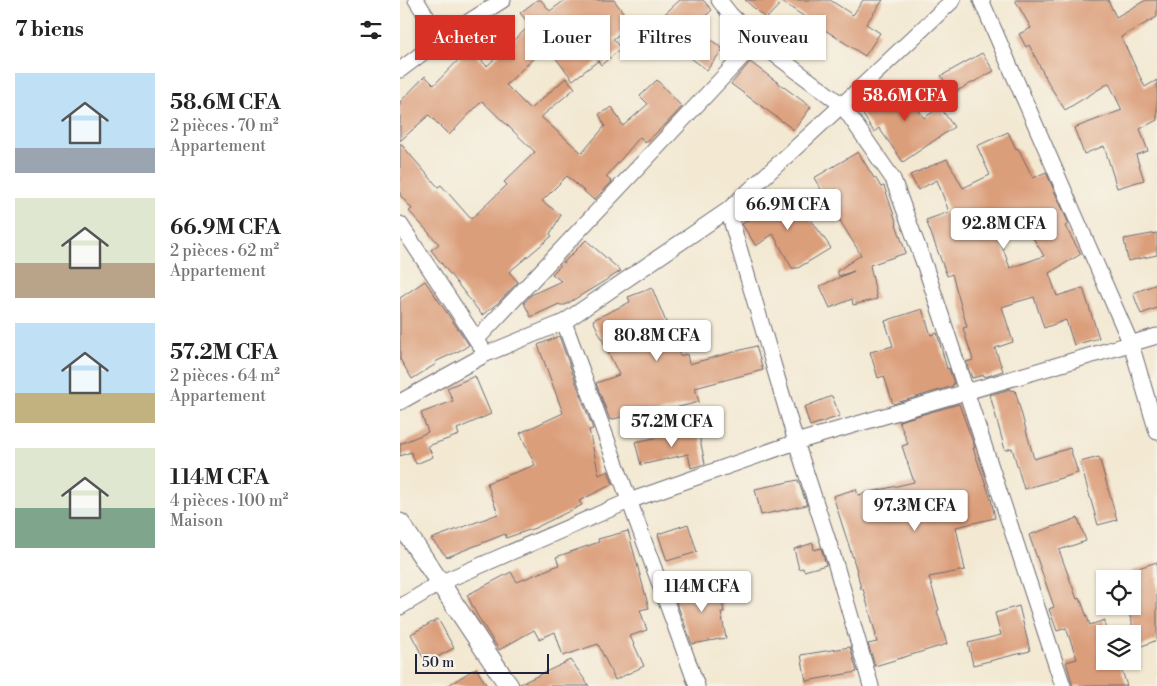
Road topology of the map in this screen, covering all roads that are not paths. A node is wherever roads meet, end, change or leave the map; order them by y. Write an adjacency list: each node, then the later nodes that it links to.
1 (416, 0): 6 (street)
2 (503, 0): 7 (street)
3 (719, 0): 8 (street)
4 (953, 0): 13 (street)
5 (981, 0): 19 (street)
6 (426, 15)
7 (479, 15)
8 (731, 15)
9 (415, 59): 12 (street)
10 (739, 60): 18 (street)
11 (782, 60): 13 (street)
12 (400, 70)
13 (842, 105): 14 (street); 21 (street)
14 (728, 210): 16 (street); 24 (street)
15 (400, 224): 18 (street)
16 (564, 322): 20 (street); 25 (street)
17 (1157, 336): 19 (street)
18 (477, 339): 20 (street)
19 (1131, 344): 21 (street); 23 (street)
20 (486, 354): 22 (street)
21 (967, 392): 24 (street); 32 (street)
22 (400, 402)
23 (1157, 432)
24 (796, 442): 25 (street); 31 (street)
25 (629, 501): 27 (street); 30 (street)
26 (400, 523): 27 (street)
27 (440, 583): 28 (street); 29 (street)
28 (400, 607)
29 (509, 686)
30 (697, 686)
31 (871, 686)
32 (1063, 686)

